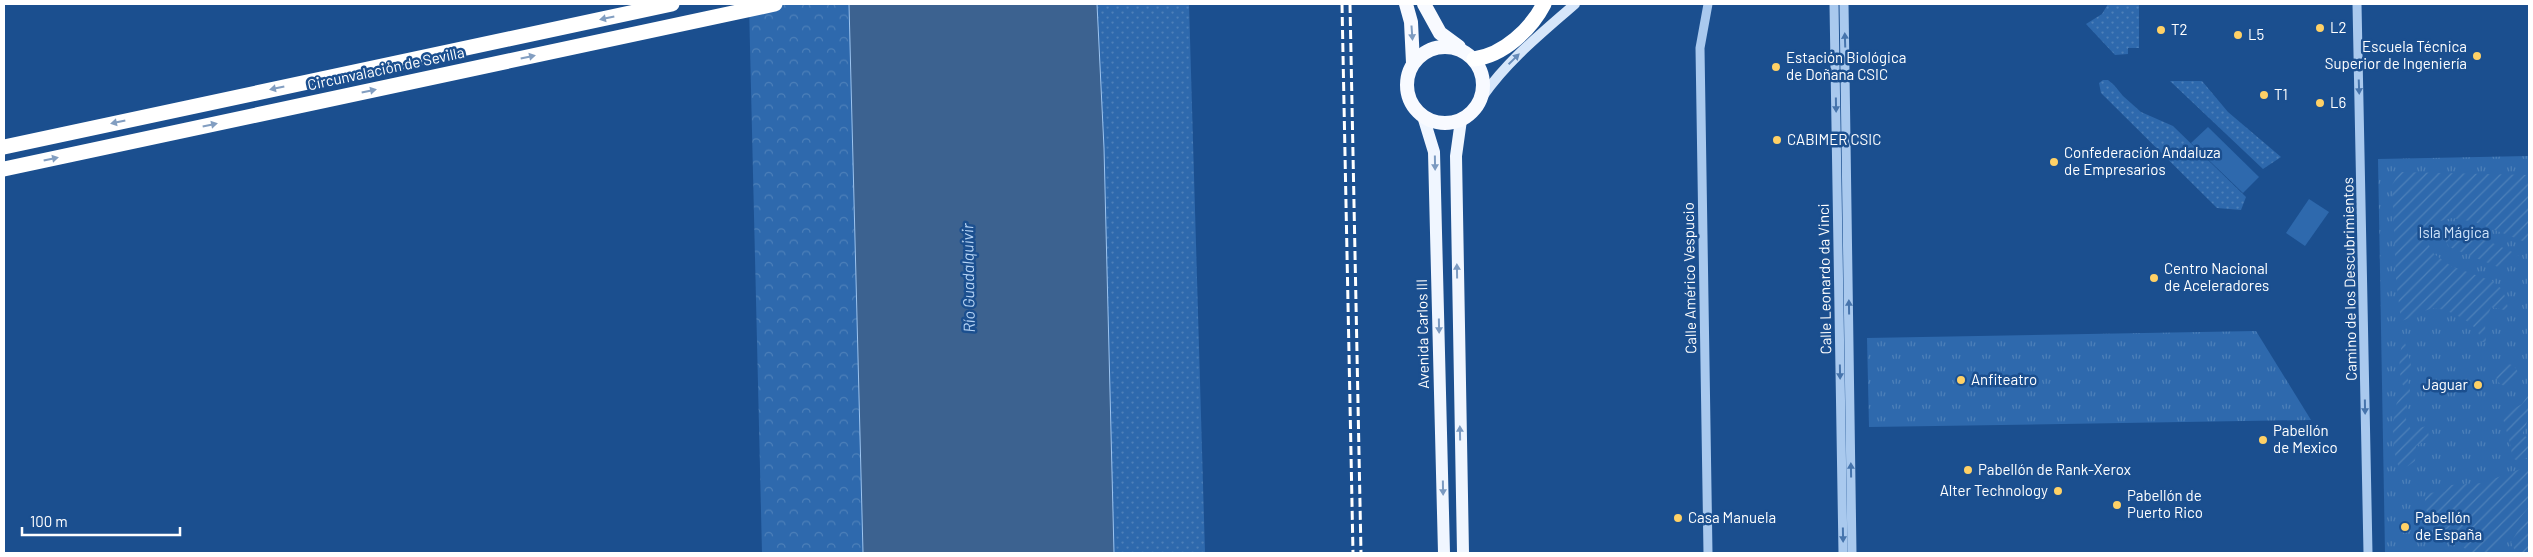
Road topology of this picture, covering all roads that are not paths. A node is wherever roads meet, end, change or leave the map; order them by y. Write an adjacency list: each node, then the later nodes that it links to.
1 (672, 4): 17 (highway, Circunvalación de Sevilla, one-way to 17)
2 (775, 4): 18 (highway, Circunvalación de Sevilla, one-way to 2)
3 (1406, 4): 13 (highway, one-way to 13)
4 (1424, 4): 11 (highway)
5 (1544, 4): 12 (highway)
6 (1576, 4): 14 (main road, one-way to 6)
7 (1708, 4): 21 (street, Calle Américo Vespucio)
8 (1834, 4): 22 (street, Calle Leonardo da Vinci, one-way to 22)
9 (1844, 4): 23 (street, Calle Leonardo da Vinci, one-way to 9)
10 (2357, 4): 24 (street, Camino de los Descubrimientos, one-way to 24)
11 (1461, 50): 12 (highway); 13 (highway)
12 (1474, 59): 14 (highway)
13 (1414, 63): 15 (highway)
14 (1482, 96): 16 (highway)
15 (1423, 116): 16 (highway); 19 (main road, Avenida Carlos III, one-way to 19)
16 (1461, 120): 20 (main road, one-way to 16)
17 (4, 147)
18 (4, 169)
19 (1444, 553)
20 (1462, 553)
21 (1708, 553)
22 (1843, 553)
23 (1852, 553)
24 (2368, 553)

